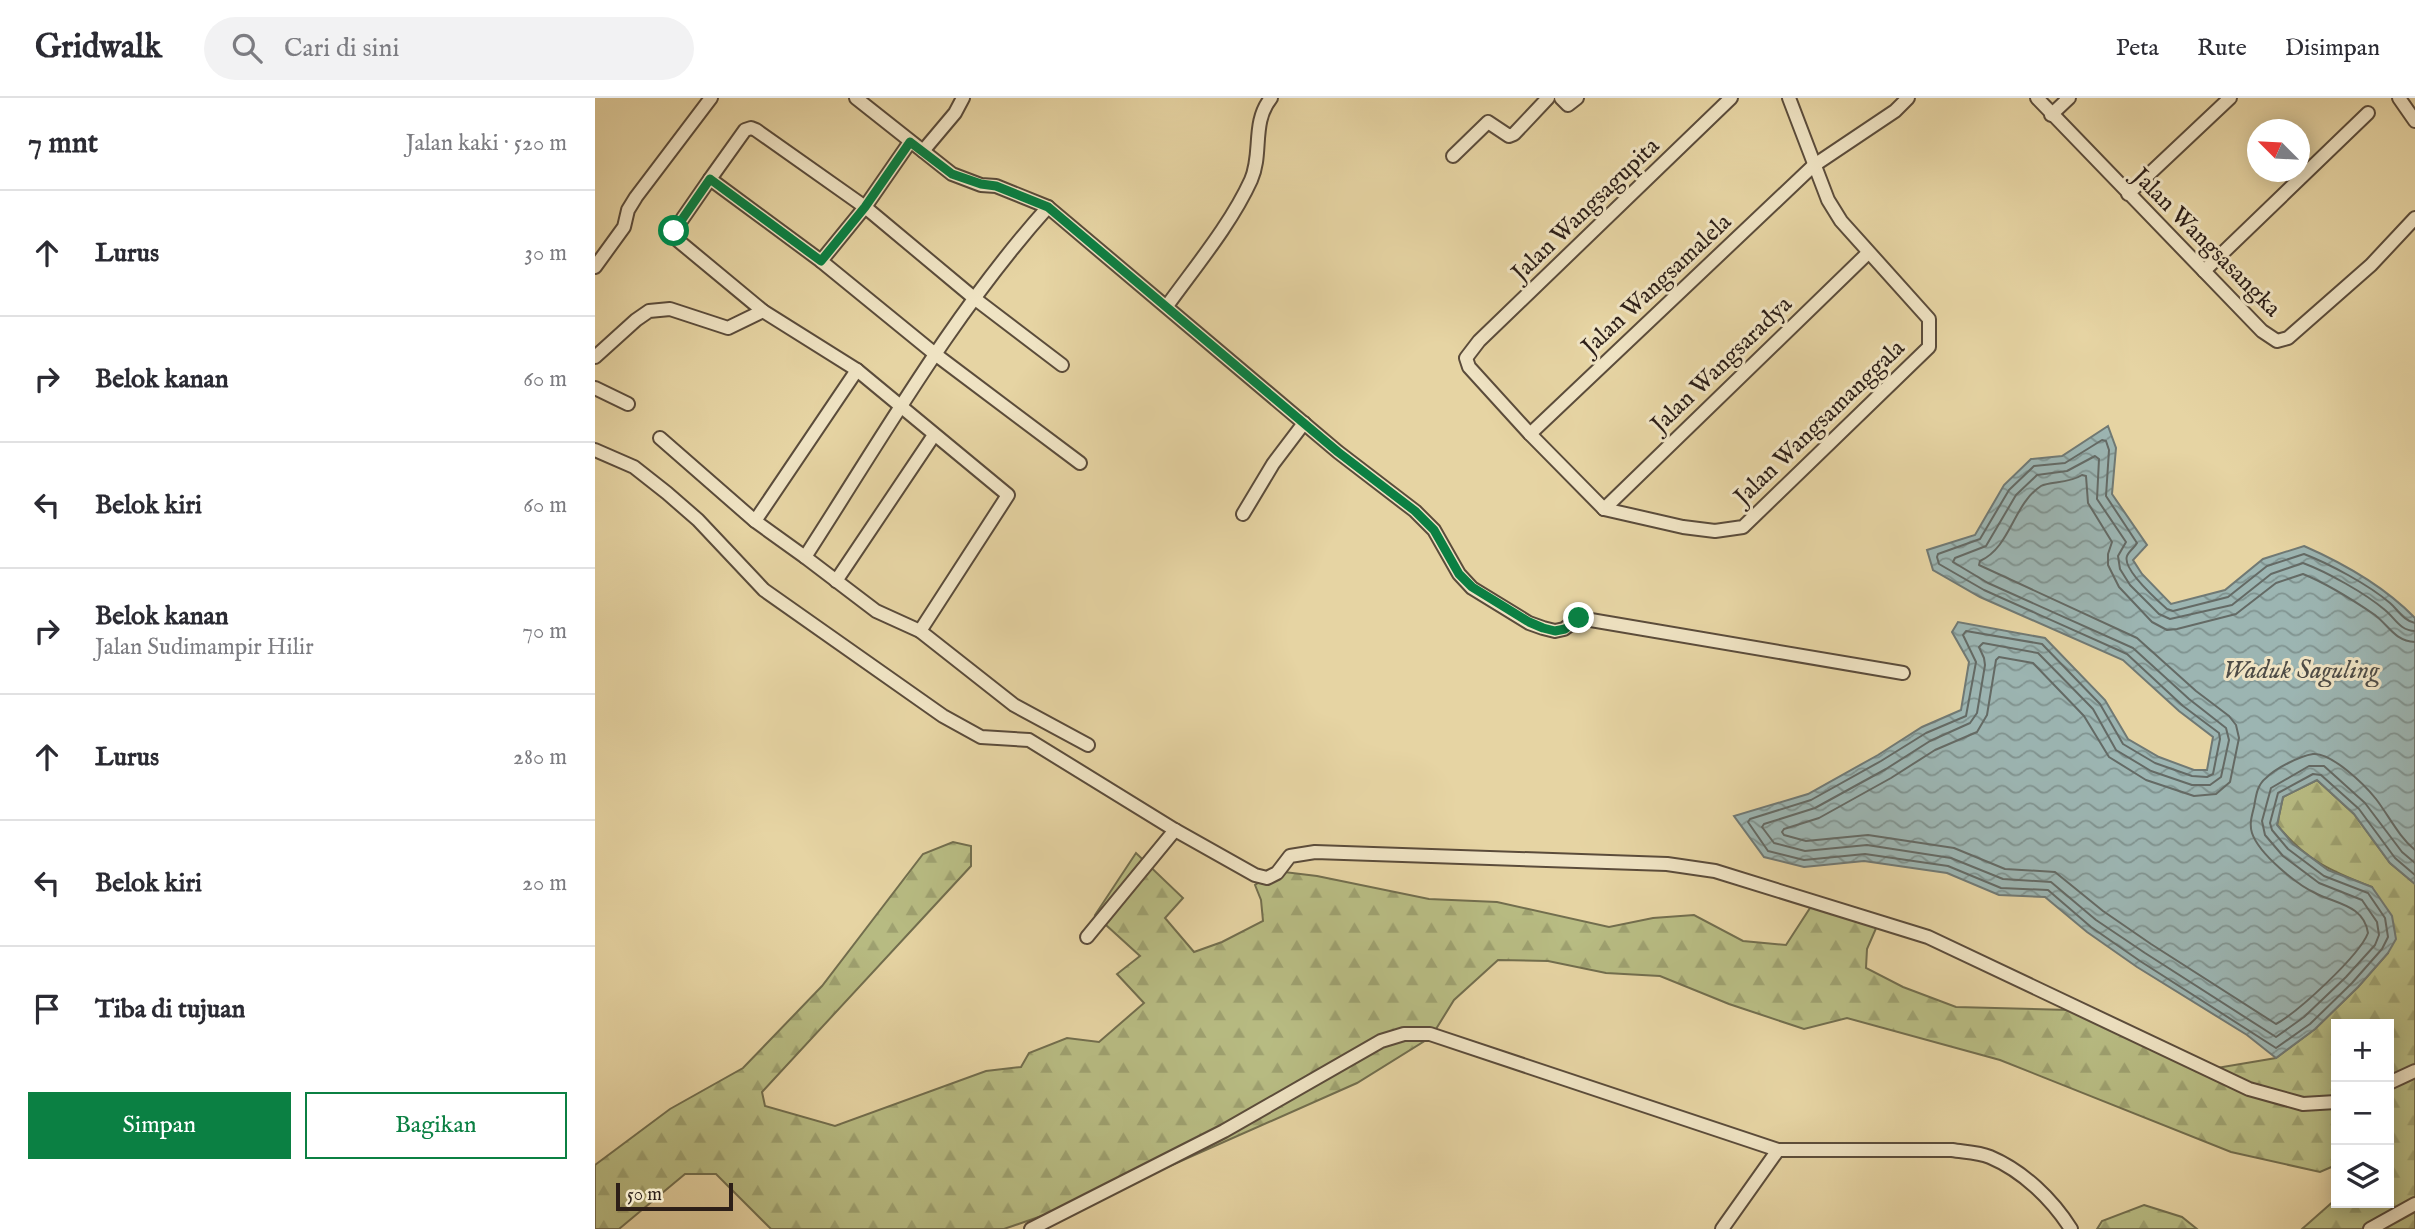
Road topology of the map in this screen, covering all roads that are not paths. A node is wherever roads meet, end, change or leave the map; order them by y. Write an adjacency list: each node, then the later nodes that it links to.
1 (711, 98): 29 (street)
2 (856, 98): 18 (street)
3 (964, 98): 19 (street)
4 (1271, 98): 32 (street)
5 (1548, 98): 20 (street)
6 (1561, 98): 7 (street)
7 (1577, 98)
8 (1731, 98): 42 (street, Jalan Wangsagupita)
9 (1789, 98): 21 (street, Jalan Wangsamanggala)
10 (1908, 98): 21 (street, Jalan Wangsamalela)
11 (2037, 98): 16 (street, Jalan Wangsasangka)
12 (2069, 98): 16 (street)
13 (2230, 98): 23 (street)
14 (2399, 98): 17 (street)
15 (2368, 113): 30 (street)
16 (2051, 115): 23 (street, Jalan Wangsasangka)
17 (2415, 121)
18 (910, 142): 19 (street); 24 (street)
19 (923, 151): 25 (street)
20 (1453, 156)
21 (1814, 166): 27 (street, Jalan Wangsamanggala); 42 (street, Jalan Wangsamalela)
22 (710, 179): 24 (street); 28 (street); 33 (street)
23 (2128, 194): 30 (street, Jalan Wangsasangka)
24 (865, 207): 28 (street); 31 (street)
25 (1048, 207): 31 (street); 32 (street)
26 (2415, 218): 30 (street, Jalan Wangsasangka)
27 (1868, 253): 47 (street, Jalan Wangsaradya); 47 (street, Jalan Wangsamanggala)
28 (821, 261): 34 (street)
29 (595, 267)
30 (2204, 271)
31 (974, 298): 34 (street); 36 (street)
32 (1167, 306): 41 (street)
33 (763, 311): 35 (street); 37 (street)
34 (936, 354): 40 (street); 46 (street)
35 (595, 357)
36 (1062, 365)
37 (857, 370): 40 (street); 49 (street)
38 (595, 388): 39 (street)
39 (628, 404)
40 (901, 408): 43 (street); 50 (street)
41 (1304, 423): 48 (street); 53 (street)
42 (1530, 434): 47 (street)
43 (934, 435): 51 (street); 52 (street)
44 (660, 438): 49 (street)
45 (595, 450): 55 (street)
46 (1080, 463)
47 (1604, 509)
48 (1243, 514)
49 (755, 521): 50 (street)
50 (805, 557): 51 (street)
51 (836, 581): 52 (street)
52 (920, 631): 54 (street)
53 (1903, 673)
54 (1088, 745)
55 (1175, 830): 56 (street); 59 (street)
56 (1087, 936)
57 (2415, 1071): 58 (street)
58 (2391, 1082)
59 (2331, 1102)
60 (1778, 1150): 62 (street); 63 (street); 64 (street)
61 (2415, 1204): 65 (street)
62 (1031, 1229)
63 (1722, 1229)
64 (2071, 1229)
65 (2370, 1229)

